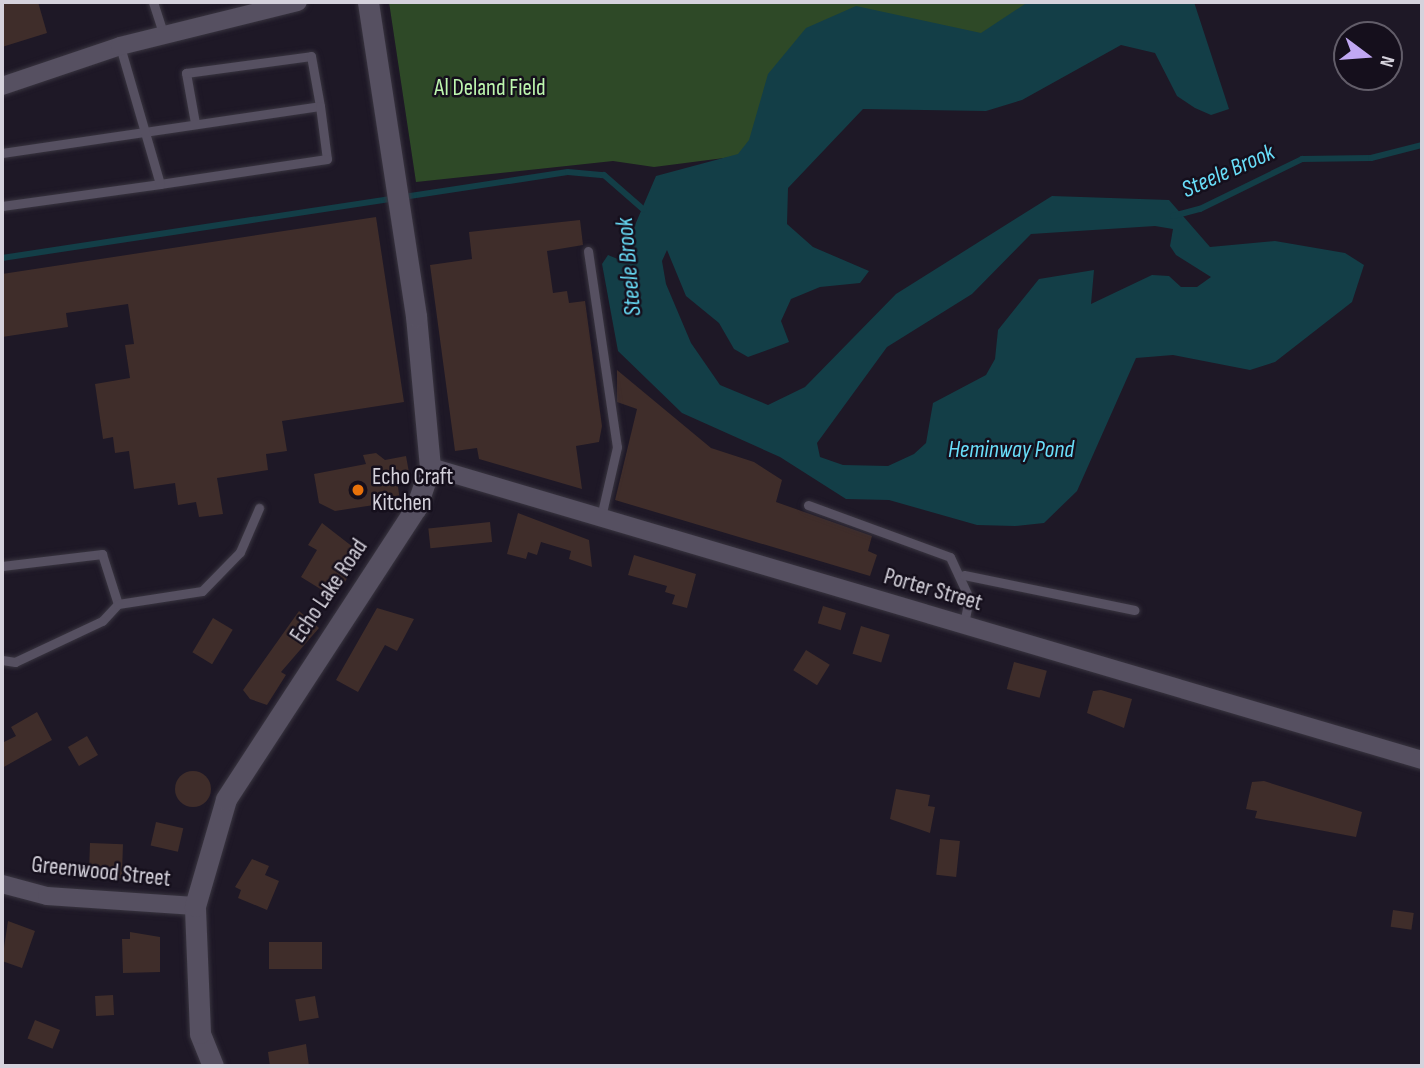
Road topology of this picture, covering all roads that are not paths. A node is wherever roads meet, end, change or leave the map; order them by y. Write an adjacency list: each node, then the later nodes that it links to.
1 (153, 2): 4 (lane)
2 (298, 2): 4 (street)
3 (368, 2): 14 (main road, Echo Lake Road)
4 (164, 36): 5 (street)
5 (120, 47): 6 (street); 9 (lane)
6 (2, 86)
7 (320, 106): 8 (lane); 8 (lane); 11 (lane)
8 (195, 123): 9 (lane)
9 (144, 130): 10 (lane); 11 (lane)
10 (2, 153)
11 (160, 184): 12 (lane)
12 (2, 206)
13 (588, 251): 17 (lane)
14 (430, 467): 17 (street, Porter Street); 26 (main road, Echo Lake Road)
15 (808, 505): 19 (lane)
16 (259, 508): 20 (lane)
17 (601, 517): 22 (street, Porter Street)
18 (2, 566): 20 (lane)
19 (964, 575): 21 (lane); 22 (lane)
20 (118, 604): 23 (lane)
21 (1134, 610)
22 (964, 624): 24 (street, Porter Street)
23 (2, 660)
24 (1422, 760)
25 (2, 884): 26 (street, Greenwood Street)
26 (195, 906): 27 (main road, Echo Lake Road)
27 (213, 1066)

